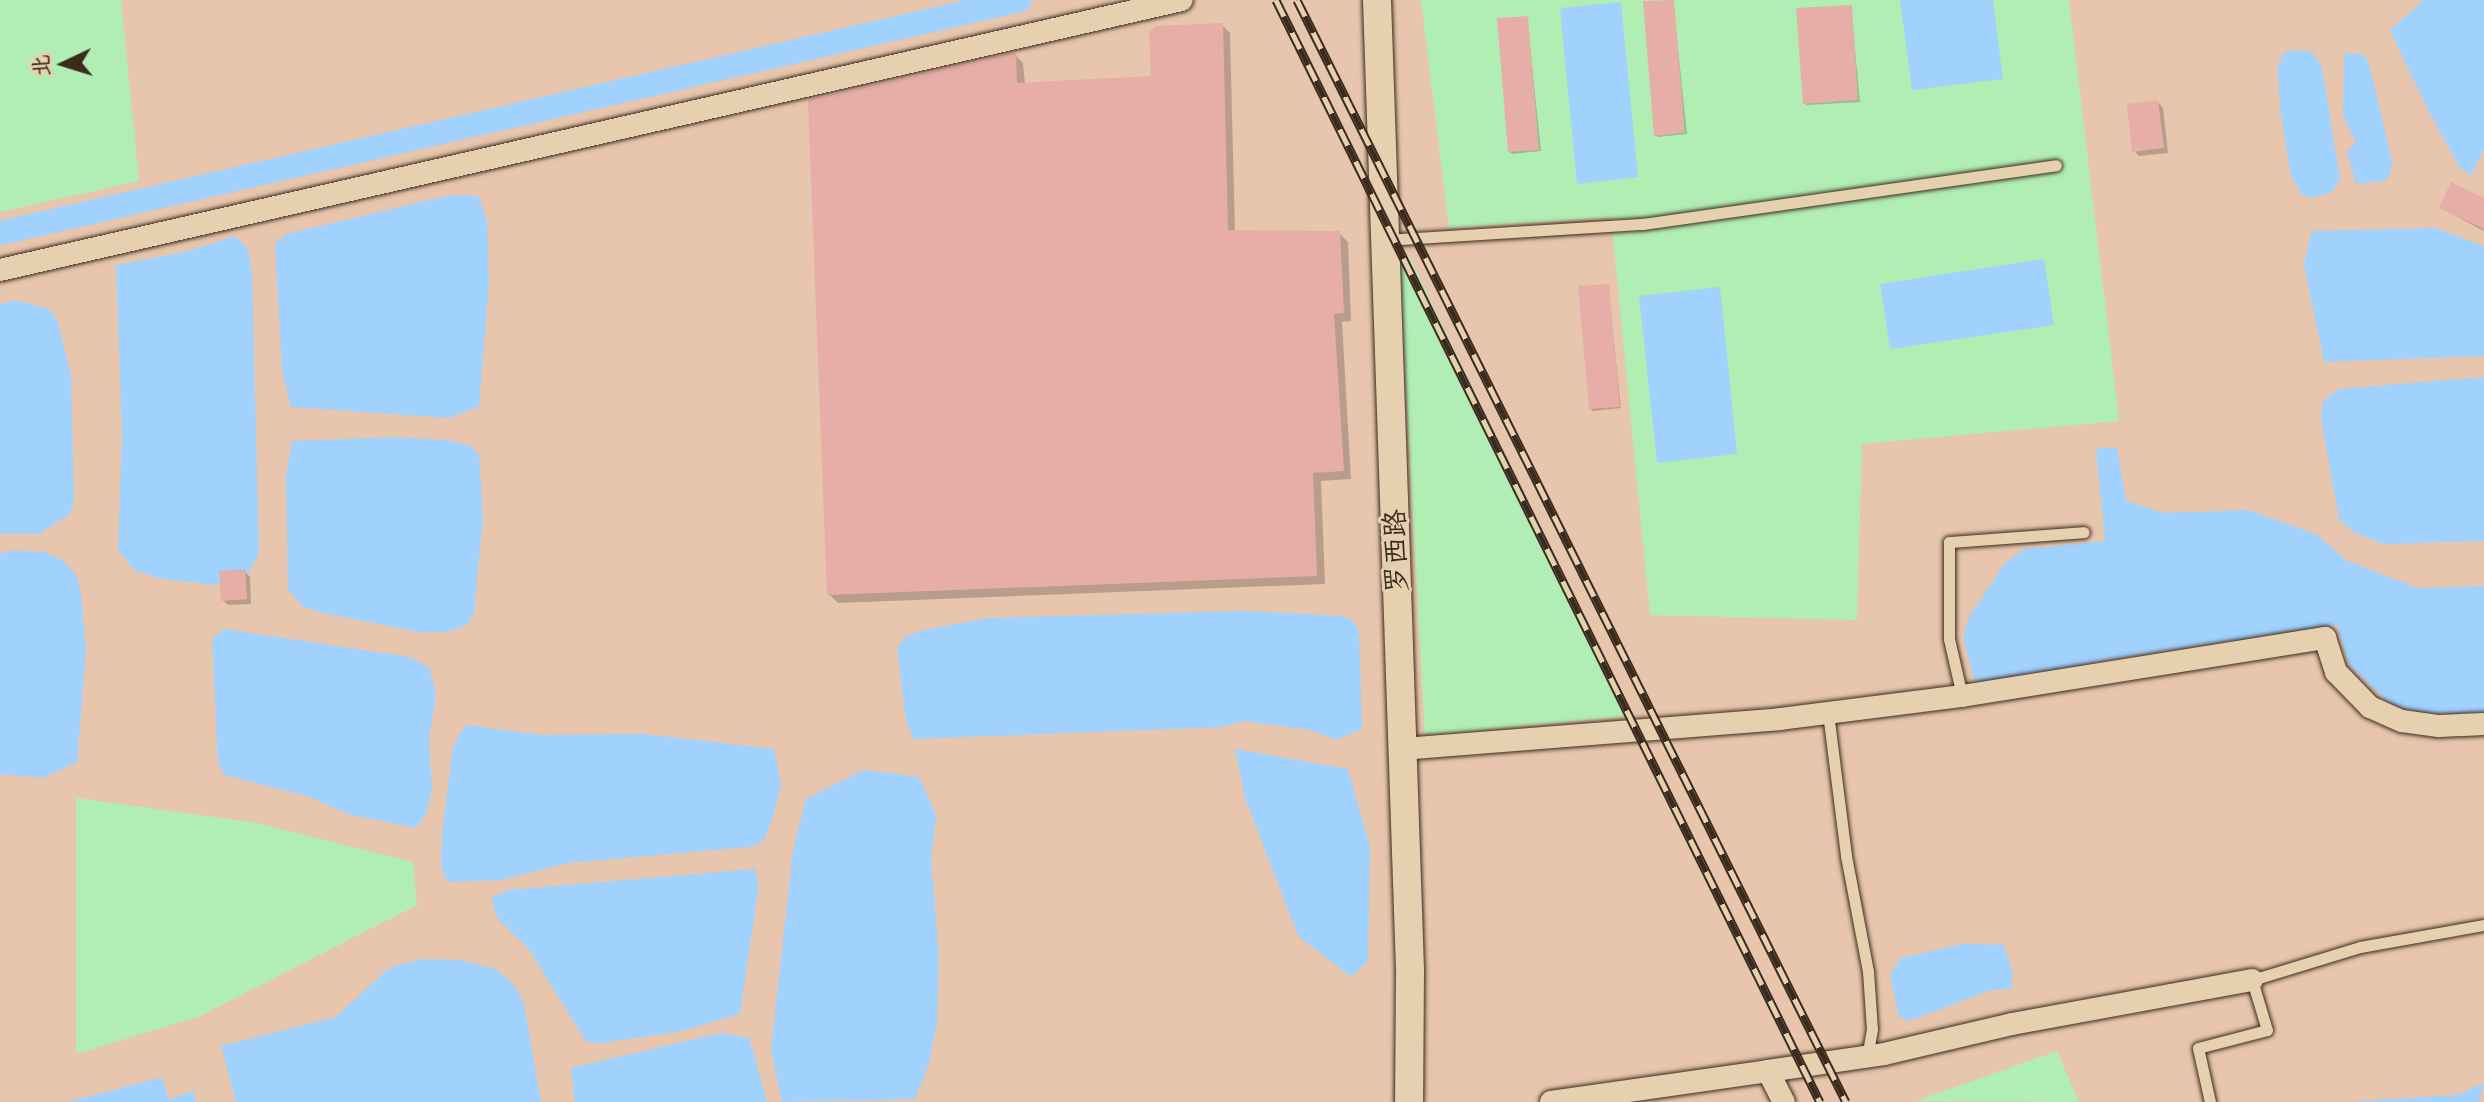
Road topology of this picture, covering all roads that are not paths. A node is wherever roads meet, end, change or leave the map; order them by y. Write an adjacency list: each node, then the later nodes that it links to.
1 (1182, 0): 5 (street)
2 (1377, 0): 4 (street, 罗西路)
3 (2056, 165): 4 (lane)
4 (1385, 240): 10 (street, 罗西路)
5 (0, 270)
6 (2084, 532): 7 (lane)
7 (1962, 696): 8 (street); 9 (street)
8 (1828, 713): 10 (street); 13 (lane)
9 (2484, 724)
10 (1402, 749): 15 (street, 罗西路)
11 (2484, 925): 12 (lane)
12 (2252, 980): 13 (street); 18 (lane)
13 (1867, 1057): 14 (street)
14 (1768, 1071): 16 (street); 17 (street)
15 (1409, 1102)
16 (1551, 1102)
17 (1784, 1102)
18 (2210, 1102)

